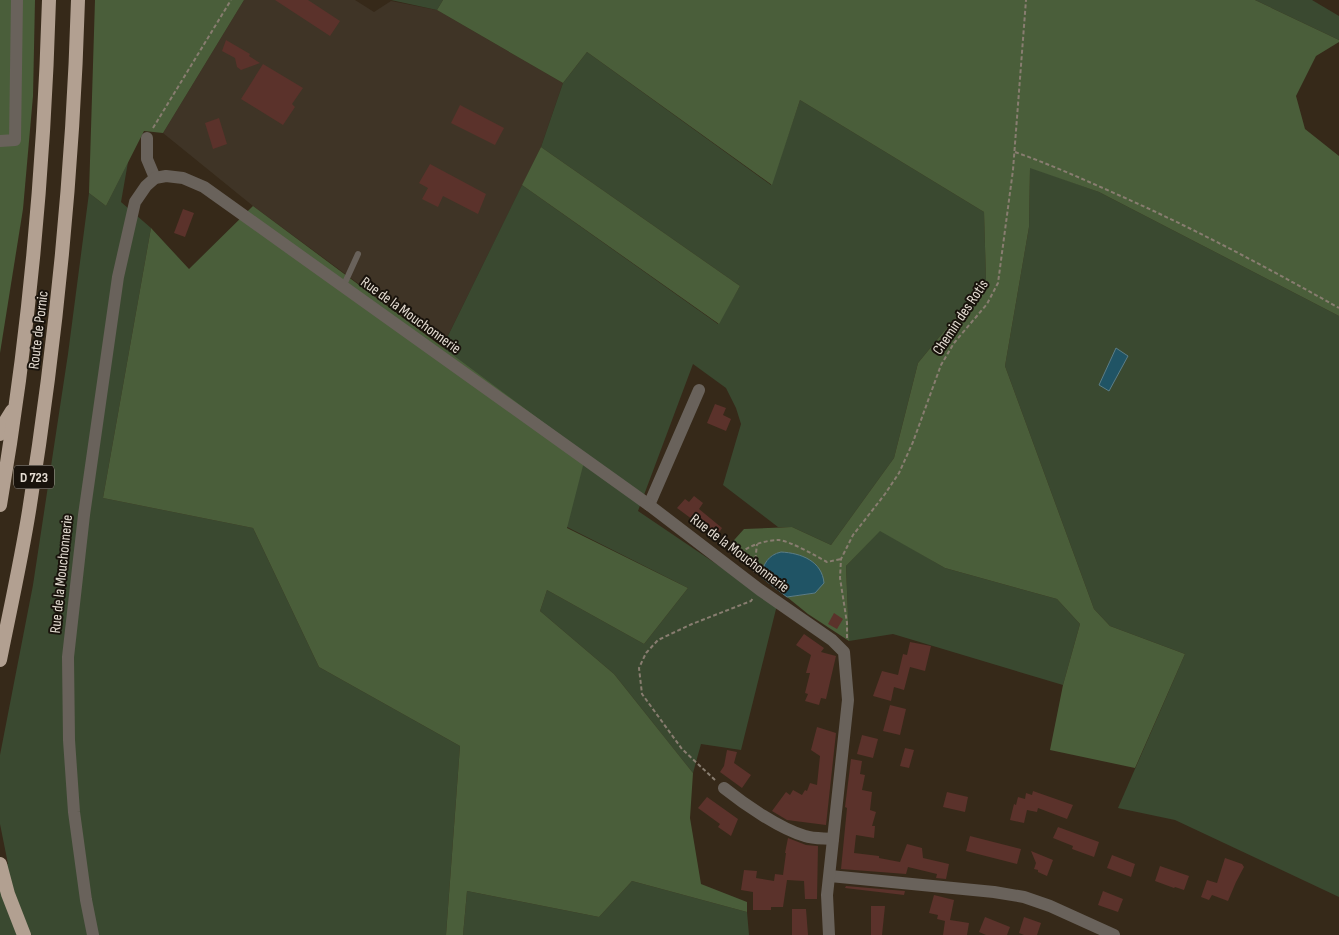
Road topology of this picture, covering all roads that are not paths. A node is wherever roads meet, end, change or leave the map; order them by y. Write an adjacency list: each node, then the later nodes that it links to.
1 (17, 0): 5 (street)
2 (48, 0): 10 (highway, Route de Pornic / D 723)
3 (78, 0): 14 (highway, Route de Pornic / D 723)
4 (147, 138): 6 (street)
5 (0, 141)
6 (155, 178): 8 (street, Rue de la Mouchonnerie); 20 (street, Rue de la Mouchonnerie)
7 (358, 254): 8 (lane)
8 (343, 287): 13 (street, Rue de la Mouchonnerie)
9 (699, 390): 13 (street)
10 (15, 406): 11 (highway); 12 (highway, Route de Pornic / D 723)
11 (0, 434)
12 (0, 505)
13 (649, 506): 16 (street, Rue de la Mouchonnerie)
14 (0, 660)
15 (724, 788): 16 (street)
16 (833, 839): 18 (street)
17 (0, 864): 19 (highway)
18 (830, 876): 21 (street); 22 (street)
19 (24, 935)
20 (93, 935)
21 (829, 935)
22 (1114, 935)

